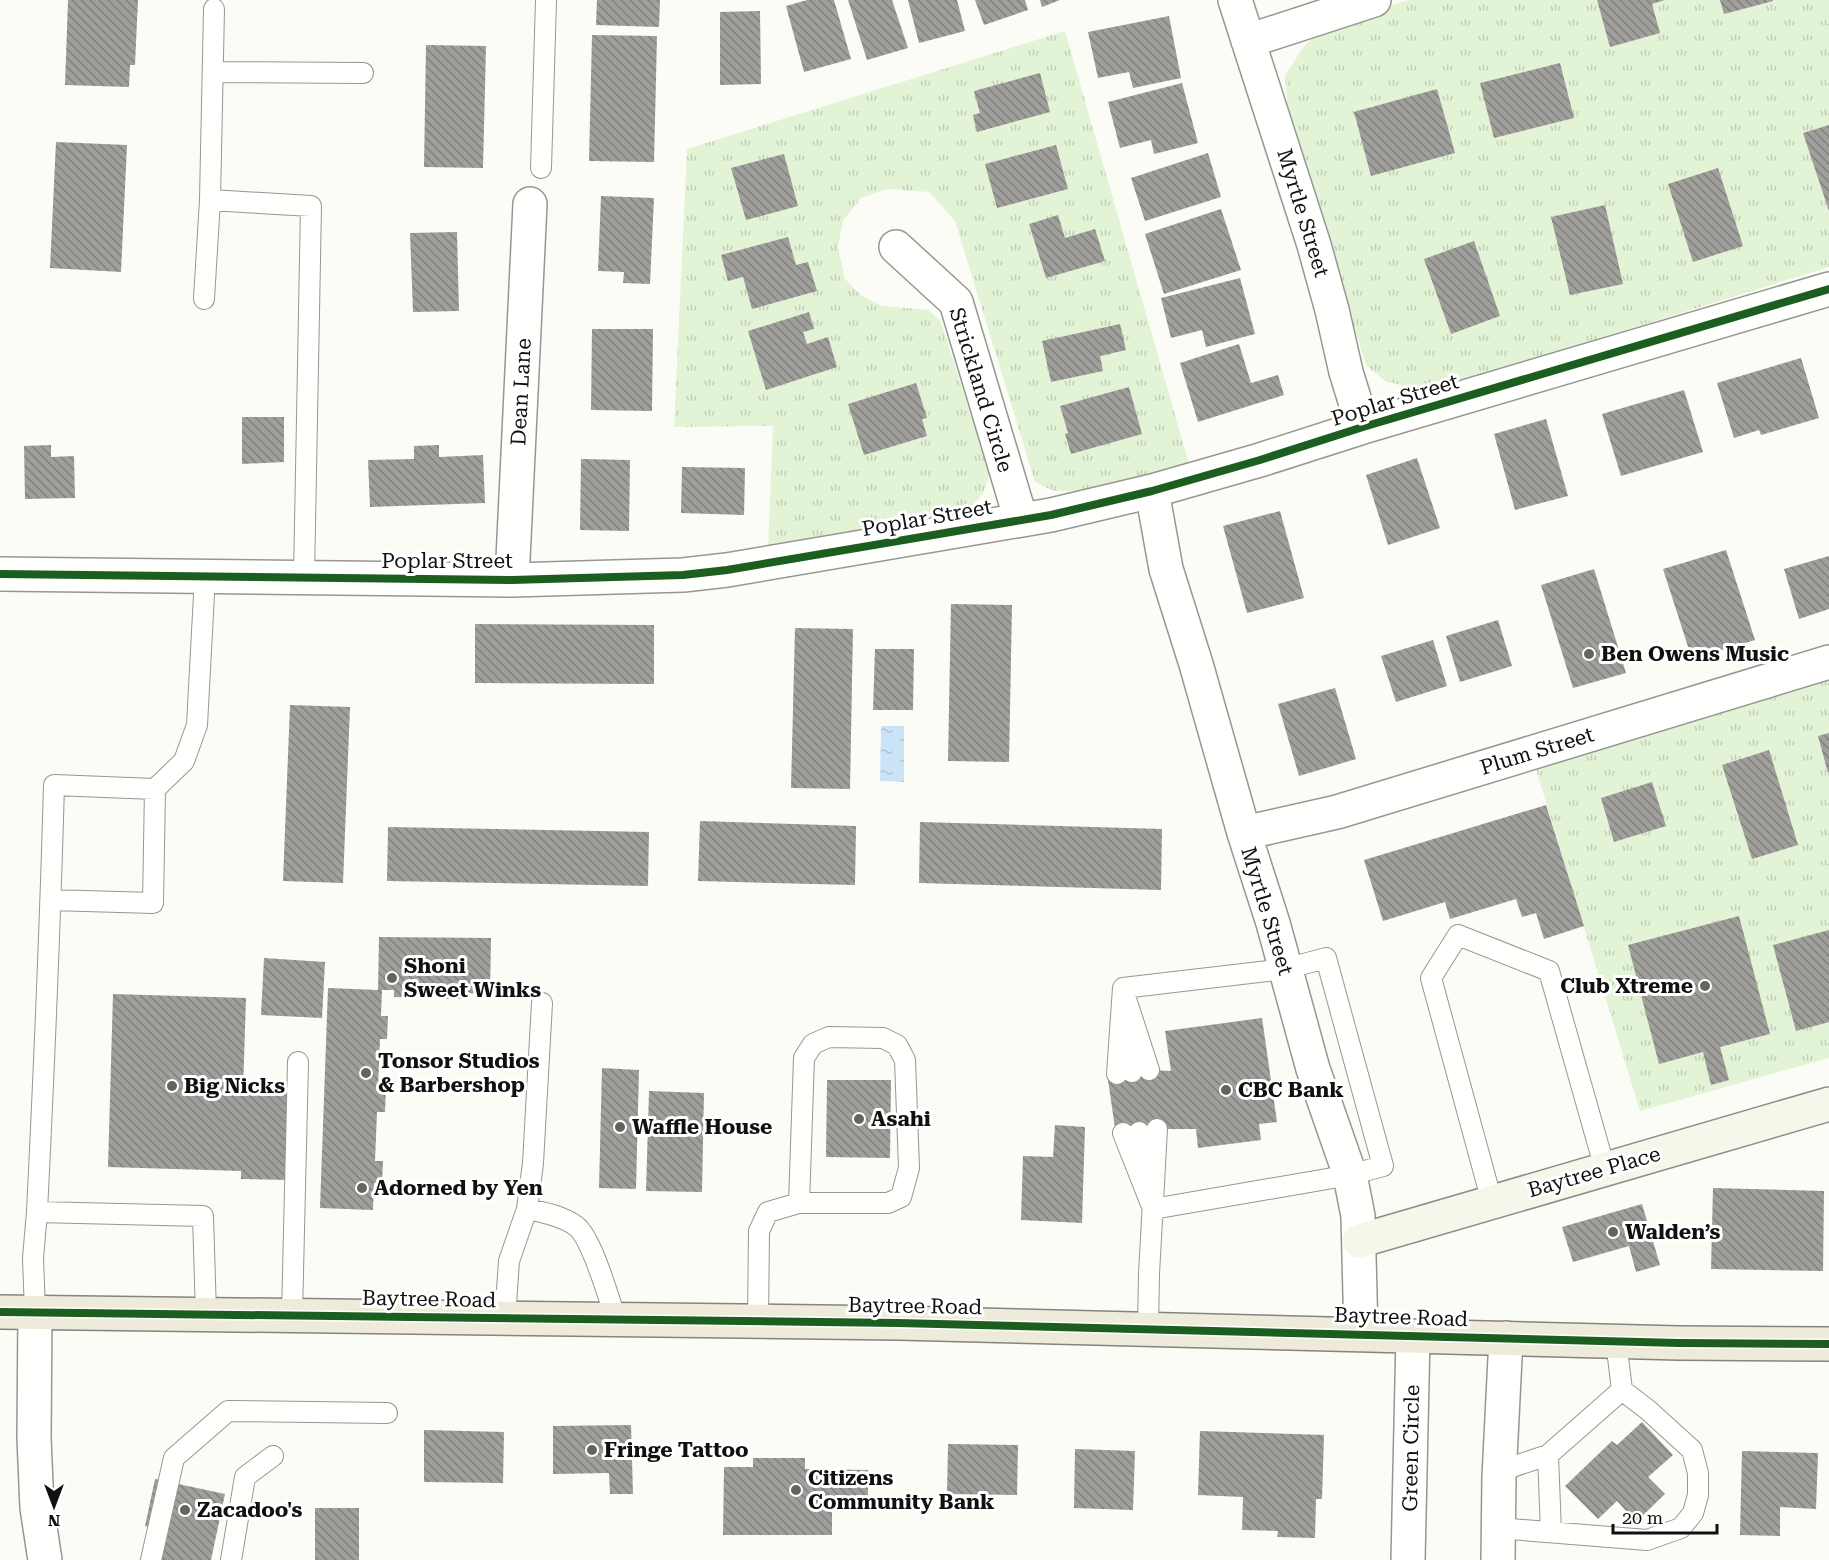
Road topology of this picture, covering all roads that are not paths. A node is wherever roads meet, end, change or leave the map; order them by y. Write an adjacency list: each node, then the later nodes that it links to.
1 (546, 0): 8 (lane)
2 (1235, 0): 5 (street, Myrtle Street)
3 (1374, 0): 5 (street)
4 (214, 9): 6 (lane)
5 (1248, 41): 14 (street, Myrtle Street)
6 (214, 72): 7 (lane); 9 (lane)
7 (363, 73)
8 (541, 168)
9 (210, 200): 13 (lane); 19 (lane)
10 (530, 204): 20 (street, Dean Lane)
11 (896, 247): 16 (street, Strickland Circle)
12 (1829, 289): 14 (street, Poplar Street)
13 (204, 300)
14 (1363, 427): 15 (street, Poplar Street)
15 (1152, 491): 16 (street, Poplar Street); 23 (street, Myrtle Street)
16 (1022, 520): 20 (street, Poplar Street)
17 (0, 574): 18 (street, Poplar Street)
18 (205, 576): 19 (street, Poplar Street); 22 (lane)
19 (304, 578): 20 (street, Poplar Street)
20 (512, 580)
21 (1829, 662): 23 (street, Plum Street)
22 (155, 789): 24 (lane); 24 (lane)
23 (1244, 833): 25 (street, Myrtle Street)
24 (51, 900): 37 (lane)
25 (1285, 969): 26 (lane); 32 (street, Myrtle Street)
26 (1123, 988): 26 (lane)
27 (542, 1003): 35 (lane)
28 (298, 1062): 42 (lane)
29 (1829, 1104): 31 (street, Baytree Place)
30 (1140, 1132): 36 (lane)
31 (1605, 1169): 33 (street, Baytree Place); 33 (lane)
32 (1350, 1175): 36 (lane); 38 (street, Myrtle Street)
33 (1492, 1202): 38 (street, Baytree Place)
34 (799, 1203): 34 (lane); 45 (lane)
35 (527, 1209): 43 (lane); 44 (lane)
36 (1153, 1209): 46 (lane)
37 (37, 1212): 40 (lane); 41 (lane)
38 (1359, 1241): 47 (street, Myrtle Street)
39 (0, 1312): 40 (main road, Baytree Road)
40 (35, 1312): 41 (main road, Baytree Road); 59 (street)
41 (206, 1314): 42 (main road, Baytree Road)
42 (291, 1315): 43 (main road, Baytree Road)
43 (505, 1318): 44 (main road, Baytree Road)
44 (616, 1320): 45 (main road, Baytree Road)
45 (758, 1321): 46 (main road, Baytree Road)
46 (1148, 1329): 47 (main road, Baytree Road)
47 (1361, 1334): 48 (main road, Baytree Road)
48 (1413, 1337): 49 (main road, Baytree Road); 62 (street, Green Circle)
49 (1506, 1338): 50 (main road, Baytree Road); 56 (street)
50 (1616, 1341): 51 (main road, Baytree Road); 52 (lane)
51 (1829, 1344)
52 (1622, 1390): 54 (lane); 57 (lane)
53 (387, 1413): 60 (lane)
54 (1548, 1455): 56 (lane); 57 (lane)
55 (273, 1456): 61 (lane)
56 (1500, 1471): 58 (street)
57 (1551, 1533): 58 (lane)
58 (1498, 1544)
59 (45, 1560)
60 (151, 1560)
61 (231, 1560)
62 (1408, 1560)

